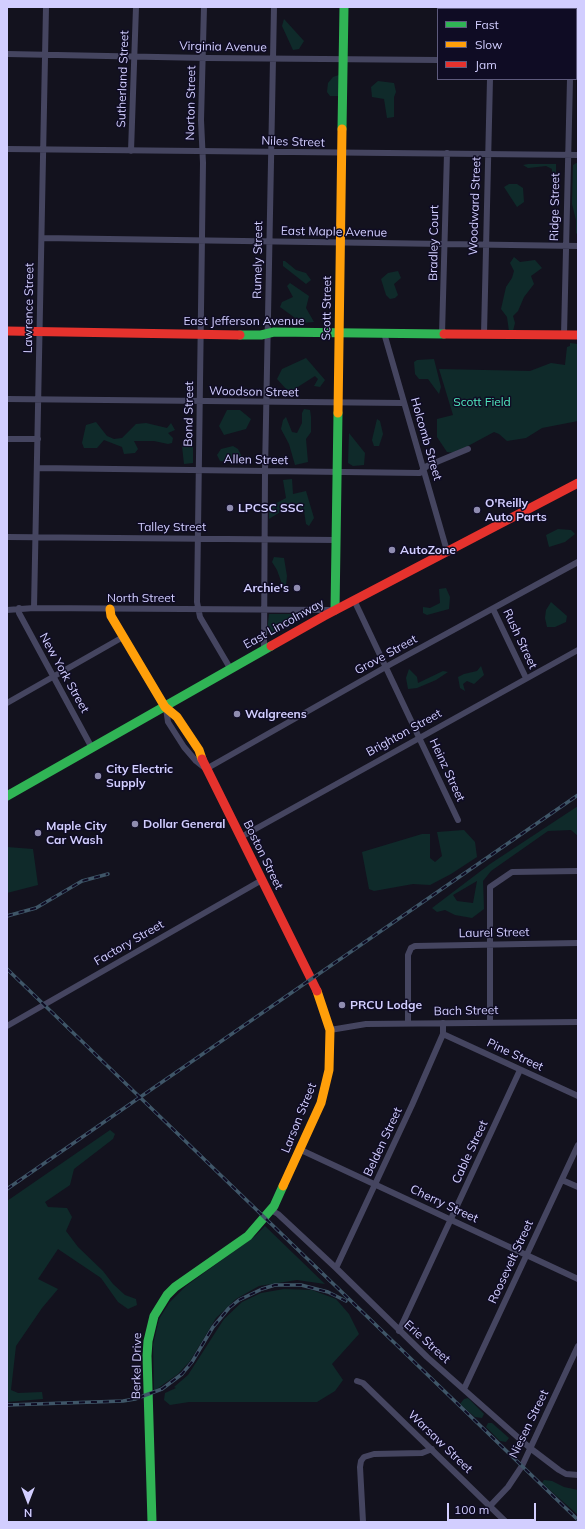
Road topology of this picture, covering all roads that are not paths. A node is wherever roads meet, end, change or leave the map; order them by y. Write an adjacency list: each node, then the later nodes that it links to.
1 (46, 7): 7 (street, Lawrence Street)
2 (136, 7): 8 (street, Sutherland Street)
3 (204, 7): 9 (street, Norton Street)
4 (274, 7): 10 (street, Rumely Street)
5 (344, 7): 11 (street, Scott Street)
6 (7, 54): 7 (street, Virginia Avenue)
7 (46, 54): 8 (street, Virginia Avenue); 16 (street, Lawrence Street)
8 (134, 57): 9 (street, Virginia Avenue); 17 (street, Sutherland Street)
9 (203, 58): 10 (street, Virginia Avenue); 18 (street, Norton Street)
10 (273, 58): 11 (street, Virginia Avenue); 19 (street, Rumely Street)
11 (343, 58): 12 (street, Virginia Avenue); 21 (street, Scott Street)
12 (437, 60)
13 (490, 80): 22 (street, Woodward Street)
14 (570, 80): 23 (street, Ridge Street)
15 (7, 149): 16 (street, Niles Street)
16 (42, 149): 17 (street, Niles Street); 25 (street, Lawrence Street)
17 (132, 151): 18 (street, Niles Street)
18 (202, 151): 19 (street, Niles Street); 26 (street, Bond Street)
19 (271, 152): 21 (street, Niles Street); 27 (street, Rumely Street)
20 (447, 153): 21 (street, Niles Street); 22 (street, Niles Street); 30 (street, Bradley Court)
21 (342, 154): 28 (street, Scott Street)
22 (487, 154): 23 (street, Niles Street); 29 (street, Woodward Street)
23 (568, 155): 24 (street, Niles Street); 31 (street, Ridge Street)
24 (578, 156)
25 (42, 238): 26 (street, East Maple Avenue); 34 (street, Lawrence Street)
26 (202, 241): 27 (street, East Maple Avenue); 37 (street, Bond Street)
27 (270, 242): 28 (street, East Maple Avenue); 38 (street, Rumely Street)
28 (340, 244): 30 (street, East Maple Avenue); 35 (street, Scott Street)
29 (485, 244): 30 (street, East Maple Avenue); 31 (street, East Maple Avenue); 40 (street, Woodward Street)
30 (444, 245): 39 (street, Bradley Court)
31 (566, 246): 32 (street, East Maple Avenue); 41 (street, Ridge Street)
32 (578, 246)
33 (7, 331): 34 (street, East Jefferson Avenue)
34 (40, 332): 37 (street, East Jefferson Avenue); 44 (street, Lawrence Street)
35 (339, 333): 36 (street, East Jefferson Avenue); 38 (street, East Jefferson Avenue); 48 (street, Scott Street)
36 (384, 333): 39 (street, East Jefferson Avenue); 47 (street, Holcomb Street)
37 (200, 334): 38 (street, East Jefferson Avenue); 45 (street, Bond Street)
38 (268, 334): 46 (street, Rumely Street)
39 (442, 334): 40 (street, East Jefferson Avenue)
40 (484, 334): 41 (street, East Jefferson Avenue)
41 (564, 335): 42 (street, East Jefferson Avenue)
42 (578, 335)
43 (7, 399): 44 (street, Woodson Street)
44 (39, 400): 45 (street, Woodson Street); 50 (street, Lawrence Street)
45 (200, 402): 46 (street, Woodson Street); 54 (street, Bond Street)
46 (266, 403): 48 (street, Woodson Street); 55 (street, Rumely Street)
47 (404, 403): 48 (street, Woodson Street); 53 (street, Holcomb Street)
48 (338, 404): 56 (street, Scott Street)
49 (7, 439): 50 (street)
50 (38, 440): 52 (street, Lawrence Street)
51 (468, 449): 53 (street, Allen Street)
52 (38, 468): 54 (street, Allen Street); 59 (street, Lawrence Street)
53 (424, 469): 56 (street, Allen Street); 63 (street, Holcomb Street)
54 (199, 470): 55 (street, Allen Street); 60 (street, Bond Street)
55 (265, 471): 56 (street, Allen Street); 61 (street, Rumely Street)
56 (336, 472): 62 (street, Scott Street)
57 (578, 483): 63 (street, East Lincolnway)
58 (7, 537): 59 (street, Talley Street)
59 (36, 538): 60 (street, Talley Street); 67 (street, Lawrence Street)
60 (198, 538): 61 (street, Talley Street); 71 (street, Bond Street)
61 (265, 539): 62 (street, Talley Street); 72 (street, Rumely Street)
62 (336, 540): 73 (street, Scott Street)
63 (447, 551): 65 (street, East Lincolnway)
64 (578, 562): 69 (street, Grove Street)
65 (354, 600): 73 (street, East Lincolnway); 77 (street, Heinz Street)
66 (19, 608): 67 (street, North Street); 70 (street, North Street); 79 (street, New York Street)
67 (34, 608): 68 (street, North Street)
68 (110, 609): 71 (street, North Street); 74 (street, Boston Street)
69 (493, 609): 77 (street, Grove Street); 80 (street, Rush Street)
70 (7, 610)
71 (198, 610): 72 (street, North Street); 78 (street, Bond Street)
72 (264, 610): 73 (street, North Street); 75 (street)
73 (335, 610): 75 (street, East Lincolnway)
74 (123, 638): 79 (street); 82 (street, Boston Street)
75 (264, 649): 78 (street, East Lincolnway)
76 (578, 650): 80 (street, Brighton Street)
77 (386, 667): 83 (street, Heinz Street); 85 (street, Grove Street)
78 (230, 668): 82 (street, East Lincolnway)
79 (54, 677): 81 (street); 84 (street, New York Street)
80 (526, 678): 83 (street, Brighton Street)
81 (7, 703)
82 (165, 707): 84 (street, East Lincolnway); 85 (street, Boston Street)
83 (420, 737): 87 (street, Heinz Street); 88 (street, Brighton Street)
84 (92, 748): 86 (street, East Lincolnway)
85 (206, 769): 88 (street, Boston Street)
86 (7, 796)
87 (458, 820)
88 (241, 837): 90 (street, Boston Street)
89 (578, 871): 92 (street)
90 (262, 880): 97 (street, Factory Street); 98 (street, Boston Street)
91 (578, 943): 92 (street, Laurel Street)
92 (489, 944): 93 (street); 95 (street, Laurel Street)
93 (490, 1022): 94 (street, Bach Street); 96 (street, Bach Street)
94 (578, 1022)
95 (408, 1023): 96 (street, Bach Street); 98 (street, Bach Street)
96 (443, 1023): 99 (street, Belden Street)
97 (7, 1026)
98 (330, 1030): 103 (street, Larson Street)
99 (443, 1034): 100 (street, Pine Street); 105 (street, Belden Street)
100 (520, 1070): 101 (street, Pine Street); 108 (street, Cable Street)
101 (578, 1096)
102 (578, 1145): 104 (street, Roosevelt Street)
103 (301, 1150): 105 (street, Cherry Street); 107 (street, Larson Street)
104 (562, 1180): 106 (street); 109 (street, Roosevelt Street)
105 (375, 1185): 108 (street, Cherry Street); 110 (street, Belden Street)
106 (578, 1187)
107 (272, 1210): 110 (street, Erie Street); 121 (street, Berkel Drive)
108 (452, 1220): 109 (street, Cherry Street); 112 (street, Cable Street)
109 (527, 1255): 111 (street, Cherry Street); 115 (street, Roosevelt Street)
110 (336, 1268): 112 (street, Erie Street)
111 (578, 1279)
112 (399, 1331): 115 (street, Erie Street)
113 (578, 1346): 116 (street, Niesen Street)
114 (357, 1381): 117 (street, Warsaw Street)
115 (464, 1389): 116 (street, Erie Street)
116 (530, 1448): 118 (street, Erie Street); 119 (street, Niesen Street)
117 (432, 1449): 119 (street, Warsaw Street); 122 (street)
118 (578, 1475)
119 (490, 1506): 120 (street, Warsaw Street)
120 (503, 1521)
121 (152, 1522)
122 (363, 1522)

